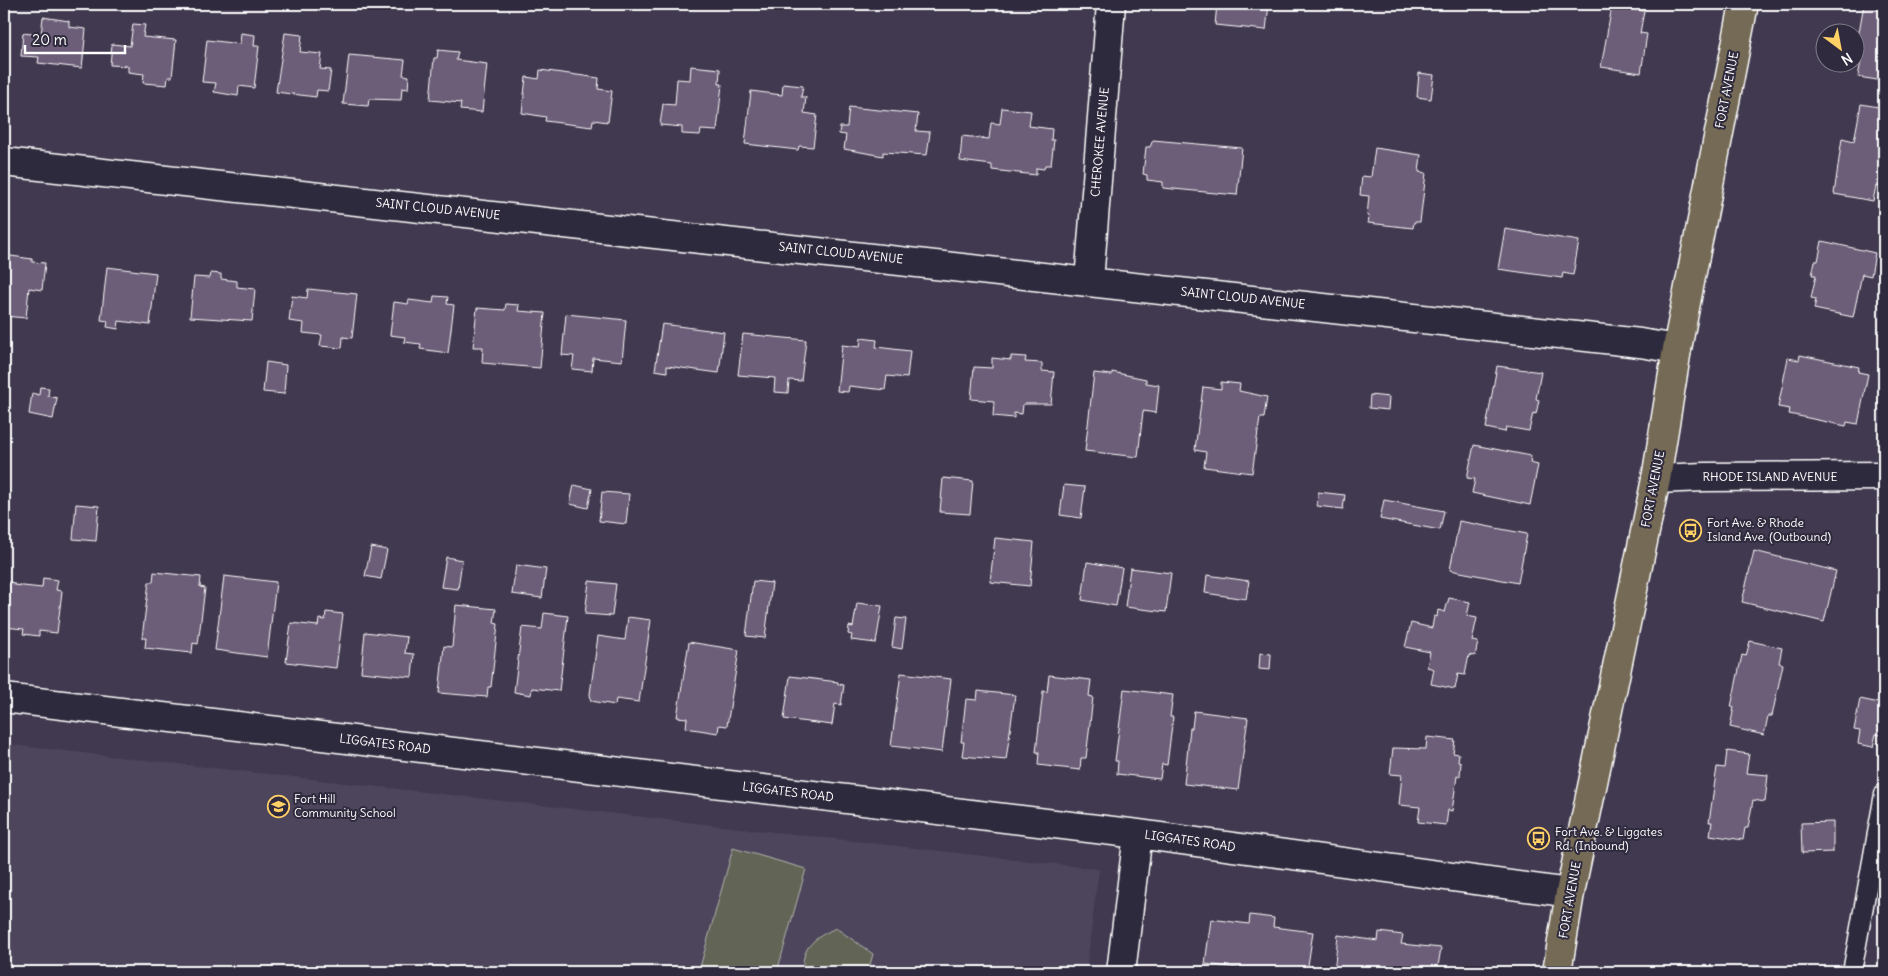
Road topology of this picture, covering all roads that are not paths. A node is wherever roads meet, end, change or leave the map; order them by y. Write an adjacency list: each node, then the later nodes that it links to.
1 (1111, 4): 4 (street, CHEROKEE AVENUE)
2 (1744, 4): 5 (main road, FORT AVENUE)
3 (4, 162): 4 (street, SAINT CLOUD AVENUE)
4 (1089, 281): 5 (street, SAINT CLOUD AVENUE)
5 (1677, 350): 7 (main road, FORT AVENUE)
6 (1884, 476): 7 (street, RHODE ISLAND AVENUE)
7 (1656, 479): 11 (main road, FORT AVENUE)
8 (4, 698): 10 (street, LIGGATES ROAD)
9 (1884, 794): 14 (lane)
10 (1138, 834): 11 (street, LIGGATES ROAD); 12 (street)
11 (1570, 893): 13 (main road, FORT AVENUE)
12 (1121, 972)
13 (1557, 972)
14 (1852, 972)

